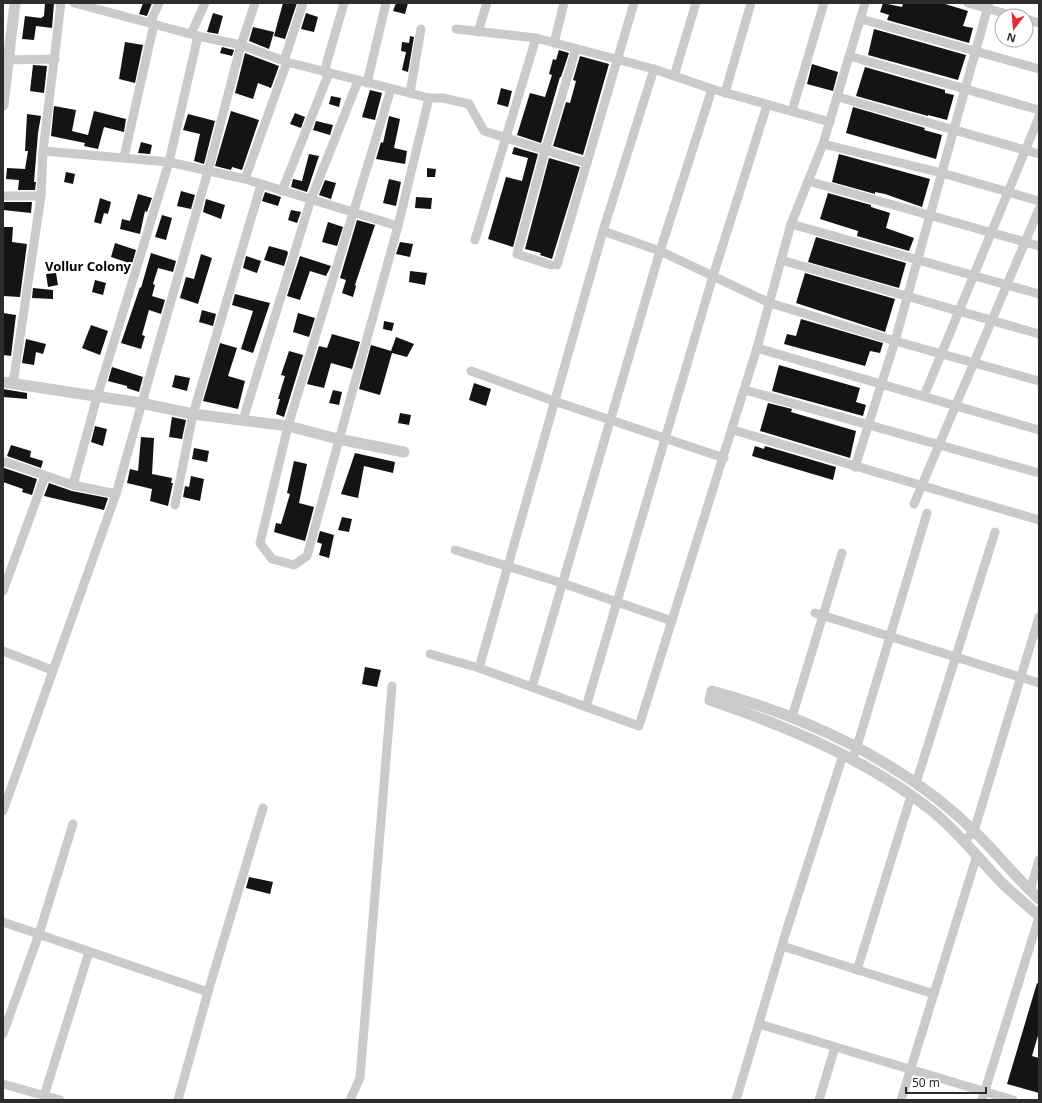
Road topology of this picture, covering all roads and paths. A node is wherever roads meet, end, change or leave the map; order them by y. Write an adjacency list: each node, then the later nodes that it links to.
1 (15, 3): 32 (street)
2 (61, 3): 31 (street)
3 (74, 3): 20 (street)
4 (159, 3): 20 (street)
5 (205, 3): 24 (street)
6 (255, 3): 27 (street)
7 (303, 3): 34 (street)
8 (344, 3): 37 (street)
9 (386, 3): 39 (street)
10 (487, 3): 23 (street)
11 (564, 3): 26 (street)
12 (634, 3): 33 (street)
13 (696, 3): 38 (street)
14 (751, 3): 44 (street)
15 (824, 3): 50 (street)
16 (865, 3): 19 (street)
17 (968, 3): 18 (street)
18 (989, 6): 29 (street)
19 (861, 19): 29 (street); 30 (street)
20 (152, 24): 24 (street); 60 (street)
21 (420, 28): 43 (street)
22 (456, 29): 23 (street)
23 (478, 32): 25 (street)
24 (194, 35): 27 (street); 61 (street)
25 (536, 38): 26 (street); 54 (street)
26 (554, 43): 28 (street)
27 (241, 45): 34 (street); 63 (street)
28 (576, 49): 33 (street); 58 (street)
29 (976, 51): 36 (street); 41 (street)
30 (849, 56): 41 (street); 45 (street)
31 (55, 59): 32 (street); 57 (street)
32 (6, 60): 47 (street)
33 (618, 60): 35 (street); 62 (street)
34 (286, 61): 37 (street); 65 (street)
35 (654, 69): 38 (street); 79 (street)
36 (1039, 69)
37 (327, 73): 39 (street); 68 (street)
38 (674, 76): 42 (street)
39 (362, 82): 40 (street); 72 (street)
40 (391, 88): 43 (street); 75 (street)
41 (965, 88): 49 (street); 53 (street)
42 (712, 89): 44 (street); 84 (street)
43 (410, 93): 46 (street)
44 (725, 93): 48 (street)
45 (838, 97): 52 (street); 53 (street)
46 (429, 98): 54 (street); 78 (street)
47 (3, 105)
48 (767, 105): 50 (street); 88 (street)
49 (1039, 110)
50 (792, 111): 52 (street)
51 (1039, 117): 56 (street)
52 (830, 122): 55 (street)
53 (954, 130): 56 (street); 64 (street)
54 (506, 140): 58 (street); 81 (street)
55 (823, 144): 64 (street); 66 (street)
56 (1026, 150): 59 (street); 69 (street)
57 (43, 151): 60 (street); 71 (street)
58 (545, 151): 62 (street); 62 (street)
59 (1039, 154)
60 (124, 157): 61 (street)
61 (169, 162): 63 (street); 106 (street)
62 (587, 163)
63 (208, 171): 65 (street); 108 (street)
64 (942, 173): 69 (street); 76 (street)
65 (244, 179): 67 (street)
66 (808, 181): 76 (street); 77 (street)
67 (261, 185): 68 (street); 110 (street)
68 (282, 191): 72 (street)
69 (1009, 192): 73 (street); 80 (street)
70 (3, 196): 71 (street)
71 (40, 196): 102 (street)
72 (311, 199): 75 (street); 112 (street)
73 (1039, 201)
74 (1039, 209): 82 (street)
75 (352, 212): 78 (street); 113 (street)
76 (930, 216): 80 (street); 85 (street)
77 (791, 224): 85 (street); 86 (street)
78 (398, 226): 118 (street)
79 (603, 231): 84 (street); 107 (street)
80 (992, 233): 82 (street); 87 (street)
81 (475, 240)
82 (1025, 242): 83 (street); 89 (street)
83 (1039, 246)
84 (660, 251): 88 (street); 111 (street)
85 (918, 259): 87 (street); 91 (street)
86 (781, 260): 91 (street); 92 (street)
87 (974, 275): 89 (street); 93 (street)
88 (713, 276): 92 (street); 117 (street)
89 (1007, 285): 90 (street); 94 (street)
90 (1039, 294)
91 (908, 297): 93 (street); 96 (street)
92 (770, 303): 96 (street); 97 (street)
93 (959, 311): 94 (street); 98 (street)
94 (992, 321): 95 (street); 99 (street)
95 (1039, 334)
96 (895, 341): 98 (street); 103 (street)
97 (757, 348): 103 (street); 104 (street)
98 (942, 354): 99 (street); 105 (street)
99 (974, 362): 101 (street); 109 (street)
100 (471, 371): 107 (street)
101 (1039, 381)
102 (8, 383): 106 (street)
103 (881, 384): 105 (street); 114 (street)
104 (745, 390): 114 (street); 115 (street)
105 (924, 396): 109 (street)
106 (97, 397): 108 (street); 126 (street)
107 (554, 401): 111 (street); 136 (street)
108 (141, 403): 110 (street); 128 (street)
109 (956, 405): 116 (street); 119 (street)
110 (193, 414): 112 (street); 130 (street)
111 (610, 419): 117 (street); 137 (street)
112 (243, 420): 113 (street)
113 (288, 426): 118 (street); 118 (street)
114 (867, 426): 119 (street); 123 (street)
115 (733, 430): 121 (street); 123 (street)
116 (1039, 430)
117 (666, 438): 121 (street); 139 (street)
118 (338, 439): 120 (street)
119 (939, 445): 124 (street); 127 (street)
120 (404, 452)
121 (724, 458): 142 (street)
122 (3, 461): 125 (street)
123 (854, 467): 127 (street)
124 (1039, 473)
125 (45, 476): 126 (street); 138 (street)
126 (73, 485): 128 (street)
127 (921, 487): 129 (street); 132 (street)
128 (116, 494): 148 (street)
129 (914, 504)
130 (175, 506)
131 (927, 513): 143 (street)
132 (1039, 520)
133 (995, 532): 146 (street)
134 (455, 550): 136 (street)
135 (842, 553): 140 (street)
136 (508, 567): 137 (street); 147 (street)
137 (562, 583): 139 (street); 152 (street)
138 (3, 591)
139 (617, 602): 142 (street); 153 (street)
140 (819, 614): 143 (street); 154 (street)
141 (1039, 617): 149 (street)
142 (672, 621): 153 (street)
143 (890, 636): 146 (street); 155 (street)
144 (3, 651): 148 (street)
145 (430, 654): 147 (street)
146 (956, 657): 149 (street); 157 (street)
147 (479, 668): 152 (street)
148 (52, 670): 160 (street)
149 (1021, 677): 150 (street); 162 (street)
150 (1039, 683)
151 (392, 686): 185 (street)
152 (532, 687): 153 (street)
153 (586, 707)
154 (792, 718): 155 (street); 156 (street)
155 (857, 748): 156 (street); 157 (street)
156 (848, 758): 158 (street); 171 (street)
157 (916, 783): 162 (street)
158 (911, 796): 163 (street); 173 (street)
159 (263, 808): 174 (street)
160 (3, 811)
161 (73, 824): 170 (street)
162 (974, 831): 163 (street); 166 (street)
163 (964, 841): 164 (street)
164 (977, 856): 168 (street); 175 (street)
165 (1039, 860): 166 (street)
166 (1030, 891): 167 (street)
167 (1039, 899)
168 (1039, 917): 182 (street)
169 (3, 922): 170 (street)
170 (39, 934): 172 (street); 177 (street)
171 (782, 946): 173 (street); 176 (street)
172 (89, 952): 174 (street); 181 (street)
173 (857, 970): 175 (street)
174 (208, 992): 184 (street)
175 (934, 994): 179 (street)
176 (759, 1024): 178 (street); 186 (street)
177 (3, 1034)
178 (835, 1047): 179 (street); 187 (street)
179 (910, 1069): 182 (street); 188 (street)
180 (3, 1084): 181 (street)
181 (44, 1096): 183 (street)
182 (984, 1096): 189 (street)
183 (60, 1100)
184 (178, 1100)
185 (350, 1100)
186 (736, 1100)
187 (819, 1100)
188 (901, 1100)
189 (1013, 1100)

